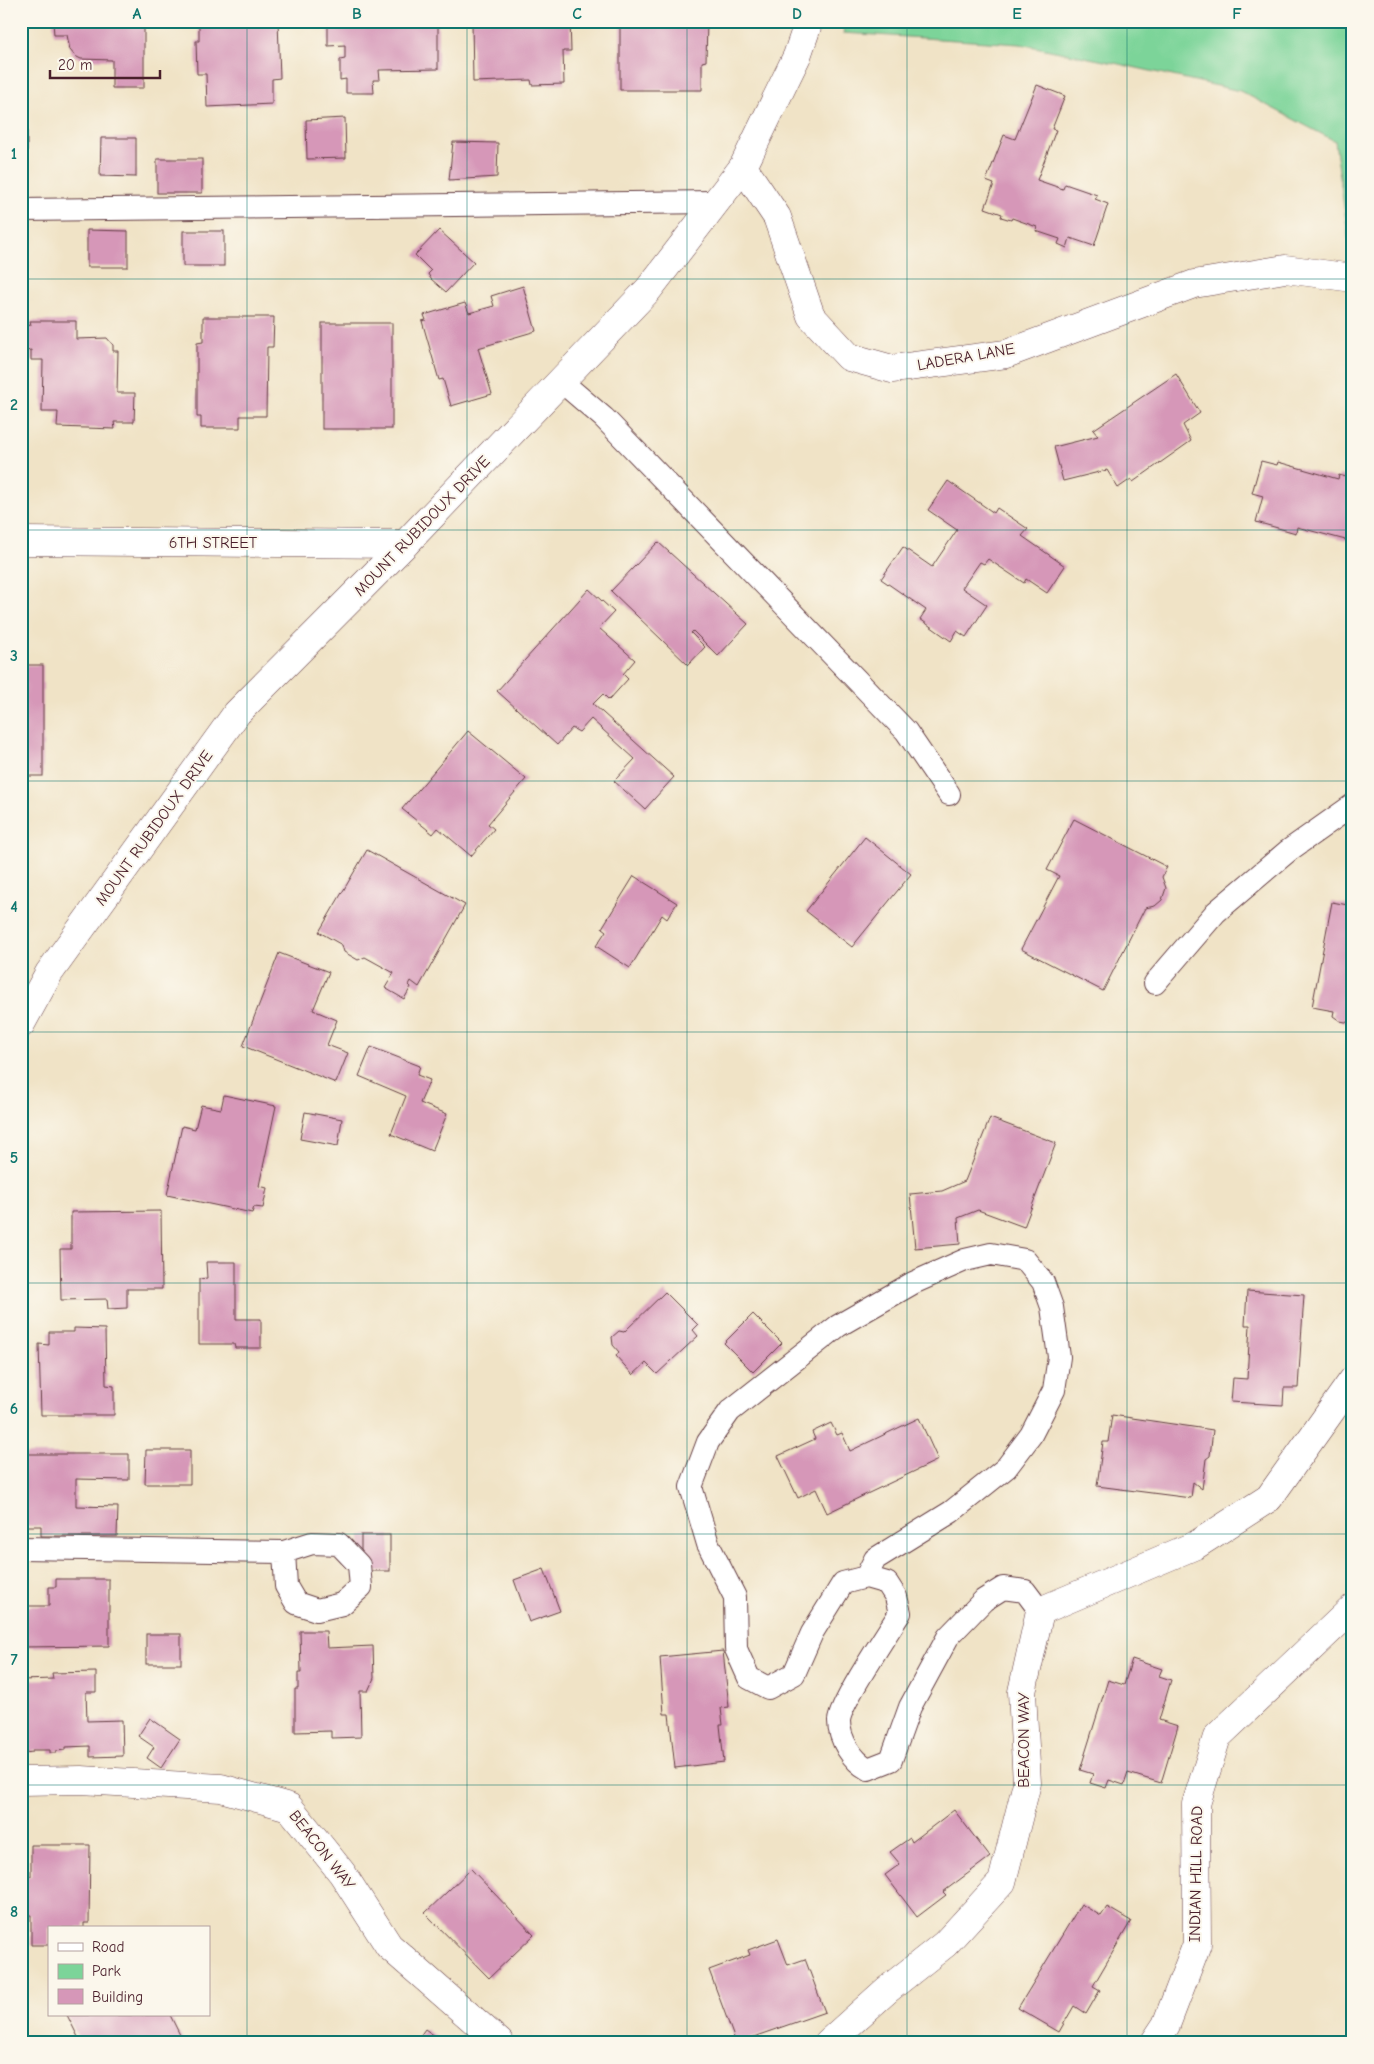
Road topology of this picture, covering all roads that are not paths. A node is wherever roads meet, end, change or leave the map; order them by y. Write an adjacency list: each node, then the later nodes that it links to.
1 (809, 21): 2 (street, MOUNT RUBIDOUX DRIVE)
2 (743, 167): 3 (street, MOUNT RUBIDOUX DRIVE); 5 (street, LADERA LANE)
3 (716, 202): 4 (lane); 6 (street, MOUNT RUBIDOUX DRIVE)
4 (21, 210)
5 (1353, 278)
6 (562, 382): 8 (street, MOUNT RUBIDOUX DRIVE); 9 (lane)
7 (21, 541): 8 (street, 6TH STREET)
8 (405, 544): 12 (street, MOUNT RUBIDOUX DRIVE)
9 (948, 794)
10 (1353, 805): 11 (lane)
11 (1155, 983)
12 (21, 1024)
13 (1353, 1380): 18 (street)
14 (21, 1548): 15 (lane)
15 (284, 1552)
16 (866, 1577): 16 (lane); 18 (lane)
17 (1353, 1608): 22 (street, INDIAN HILL ROAD)
18 (1040, 1611): 21 (street, BEACON WAY)
19 (21, 1781): 20 (street, BEACON WAY)
20 (500, 2043)
21 (828, 2043)
22 (1154, 2043)

